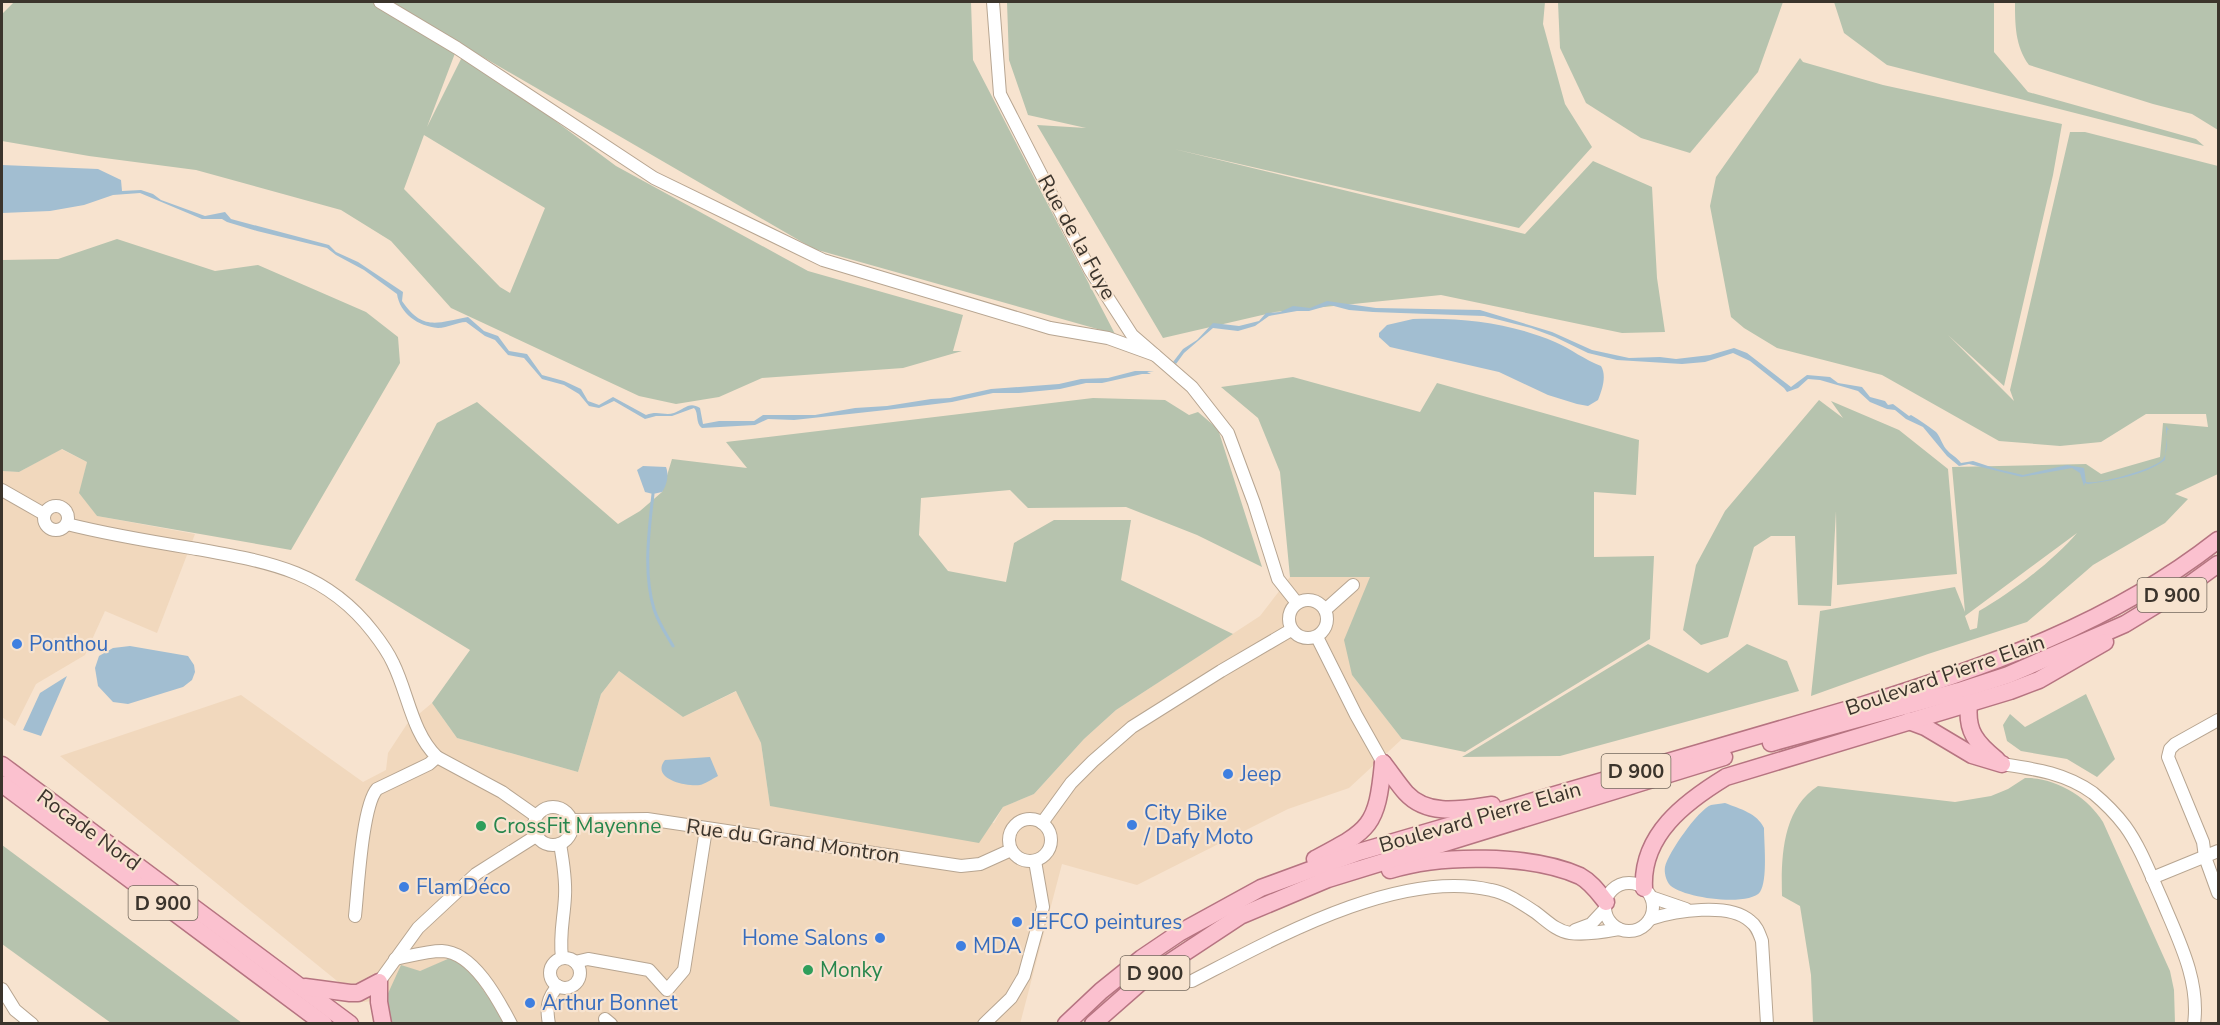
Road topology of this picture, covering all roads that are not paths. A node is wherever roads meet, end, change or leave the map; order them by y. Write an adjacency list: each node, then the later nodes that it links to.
1 (380, 2): 3 (street)
2 (993, 2): 3 (street, Rue de la Fuye)
3 (1155, 355): 8 (street, Rue de la Fuye)
4 (2, 490): 16 (street)
5 (2218, 540): 21 (main road, Boulevard Pierre Elain / D 900)
6 (2218, 564): 10 (main road, Boulevard Pierre Elain / D 900)
7 (1353, 585): 9 (street)
8 (1297, 603): 9 (street); 11 (street)
9 (1325, 610): 12 (street)
10 (2125, 624): 13 (main road); 40 (main road, Boulevard Pierre Elain / D 900)
11 (1291, 630): 12 (street); 24 (street)
12 (1317, 637): 17 (street)
13 (1969, 704): 15 (main road); 18 (main road)
14 (2218, 720): 30 (street)
15 (1909, 722): 18 (main road); 34 (main road)
16 (437, 757): 22 (street); 38 (street)
17 (1383, 763): 21 (main road); 33 (main road)
18 (2002, 764): 32 (street)
19 (2, 765): 48 (main road, Rocade Nord / D 900)
20 (2, 784): 52 (main road, Rocade Nord / D 900)
21 (1538, 800): 33 (main road, Boulevard Pierre Elain / D 900)
22 (536, 816): 23 (street); 26 (street)
23 (572, 820): 25 (street, Rue du Grand Montron); 27 (street)
24 (1042, 823): 28 (street); 31 (street)
25 (706, 829): 28 (street, Rue du Grand Montron); 45 (street)
26 (536, 836): 27 (street); 44 (street)
27 (560, 844): 43 (street)
28 (1011, 850): 31 (street)
29 (2218, 851): 30 (street)
30 (2205, 857): 32 (street); 35 (street)
31 (1035, 861): 57 (street)
32 (2152, 878): 61 (street)
33 (1261, 888): 58 (main road, Boulevard Pierre Elain / D 900)
34 (1647, 893): 36 (street); 37 (street); 39 (street)
35 (2218, 893)
36 (1606, 905): 40 (main road); 41 (street); 42 (street)
37 (1690, 910): 39 (street); 60 (street)
38 (355, 916)
39 (1650, 919): 41 (street)
40 (1222, 928): 59 (main road, Boulevard Pierre Elain / D 900)
41 (1619, 929): 42 (street)
42 (1569, 933): 46 (street)
43 (562, 958): 45 (street); 49 (street)
44 (395, 959): 47 (street); 55 (street)
45 (575, 962): 49 (street)
46 (1192, 981)
47 (379, 982): 48 (main road); 54 (main road)
48 (298, 986): 53 (main road, Rocade Nord / D 900)
49 (558, 986): 56 (street)
50 (2, 989): 51 (street)
51 (32, 1023)
52 (324, 1023)
53 (350, 1023)
54 (383, 1023)
55 (511, 1023)
56 (549, 1023)
57 (984, 1023)
58 (1066, 1023)
59 (1092, 1023)
60 (1767, 1023)
61 (2194, 1023)

